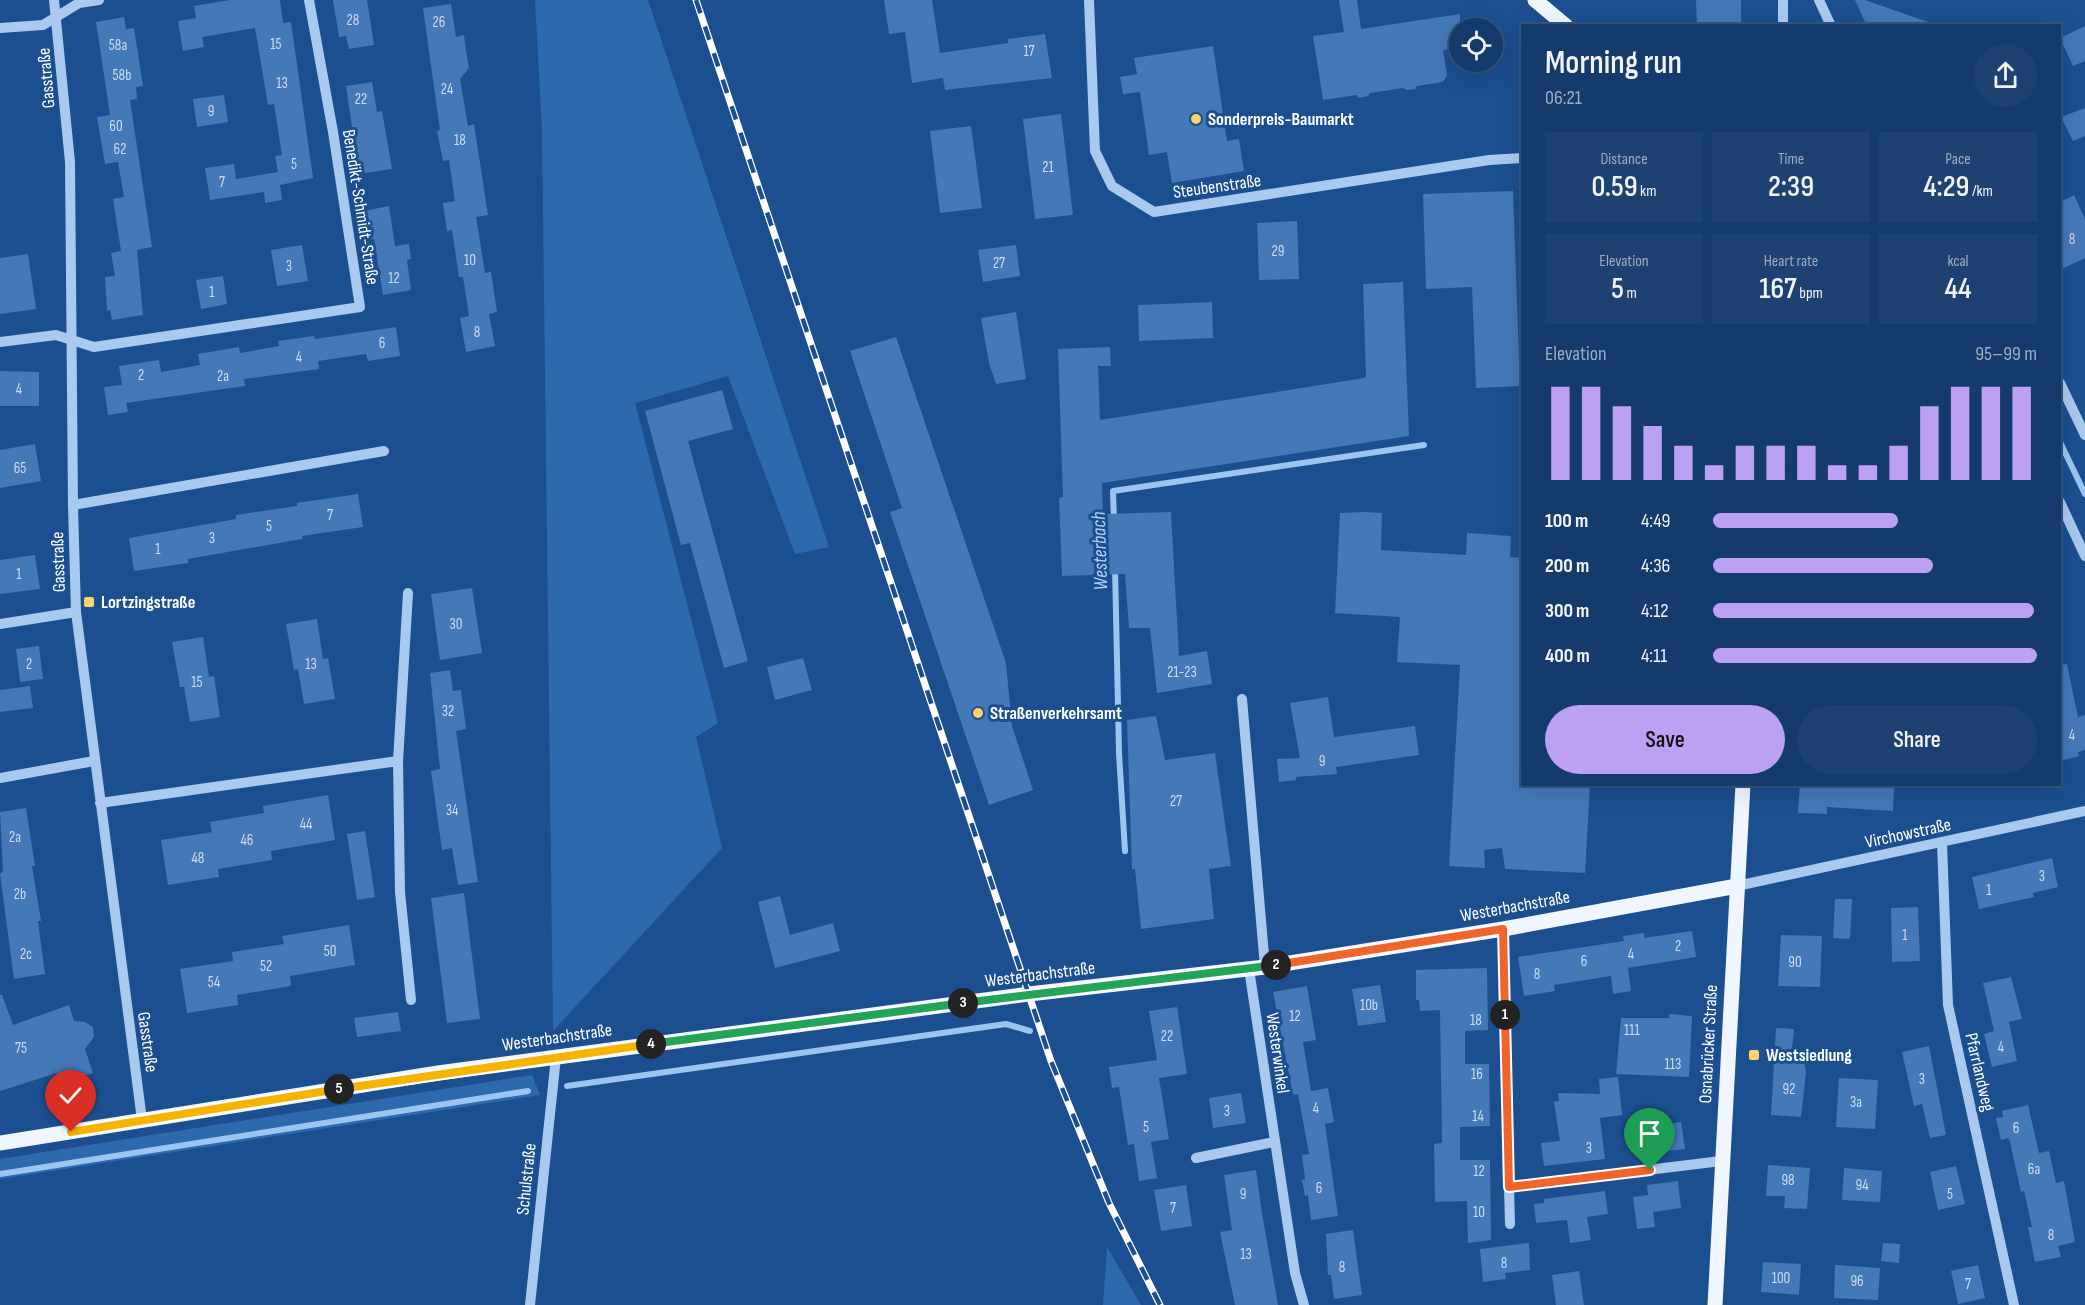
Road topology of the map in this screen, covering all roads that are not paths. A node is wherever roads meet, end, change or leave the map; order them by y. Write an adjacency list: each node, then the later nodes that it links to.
1 (54, 0): 8 (street, Gasstraße)
2 (99, 0): 8 (street)
3 (309, 0): 14 (street, Benedikt-Schmidt-Straße)
4 (1089, 0): 13 (street, Steubenstraße)
5 (1535, 0): 9 (main road)
6 (1783, 0): 10 (street)
7 (1819, 0): 11 (street)
8 (57, 15): 12 (street); 14 (street, Gasstraße)
9 (1564, 24)
10 (1783, 24)
11 (1830, 24)
12 (0, 28)
13 (1521, 158)
14 (71, 339): 15 (street); 20 (street, Gasstraße)
15 (0, 342)
16 (2061, 385): 17 (street)
17 (2085, 435)
18 (384, 451): 20 (street)
19 (2061, 504): 21 (street)
20 (73, 505): 23 (street, Gasstraße)
21 (2085, 556)
22 (408, 593): 27 (street)
23 (76, 612): 24 (street); 26 (street, Gasstraße)
24 (0, 624)
25 (1242, 699): 35 (street)
26 (94, 761): 28 (street); 30 (street, Gasstraße)
27 (398, 761): 30 (street); 37 (street)
28 (0, 778)
29 (1743, 786): 33 (main road, Osnabrücker Straße)
30 (100, 803): 39 (street, Gasstraße)
31 (2085, 811): 32 (street, Virchowstraße)
32 (1942, 843): 33 (street, Virchowstraße); 49 (street, Pfarrlandweg)
33 (1737, 886): 34 (main road, Westerbachstraße); 43 (main road, Osnabrücker Straße)
34 (1503, 929): 35 (main road, Westerbachstraße); 44 (street)
35 (1265, 967): 36 (main road, Westerbachstraße)
36 (1249, 969): 38 (main road, Westerbachstraße); 40 (street, Westerwinkel)
37 (411, 1000)
38 (555, 1057): 39 (main road, Westerbachstraße); 46 (street, Schulstraße)
39 (142, 1120): 41 (main road, Westerbachstraße)
40 (1274, 1142): 42 (street); 47 (street, Westerwinkel)
41 (0, 1143)
42 (1196, 1158)
43 (1721, 1161): 44 (street); 48 (main road, Osnabrücker Straße)
44 (1509, 1187): 45 (street)
45 (1509, 1224)
46 (530, 1305)
47 (1304, 1305)
48 (1715, 1305)
49 (2014, 1305)

